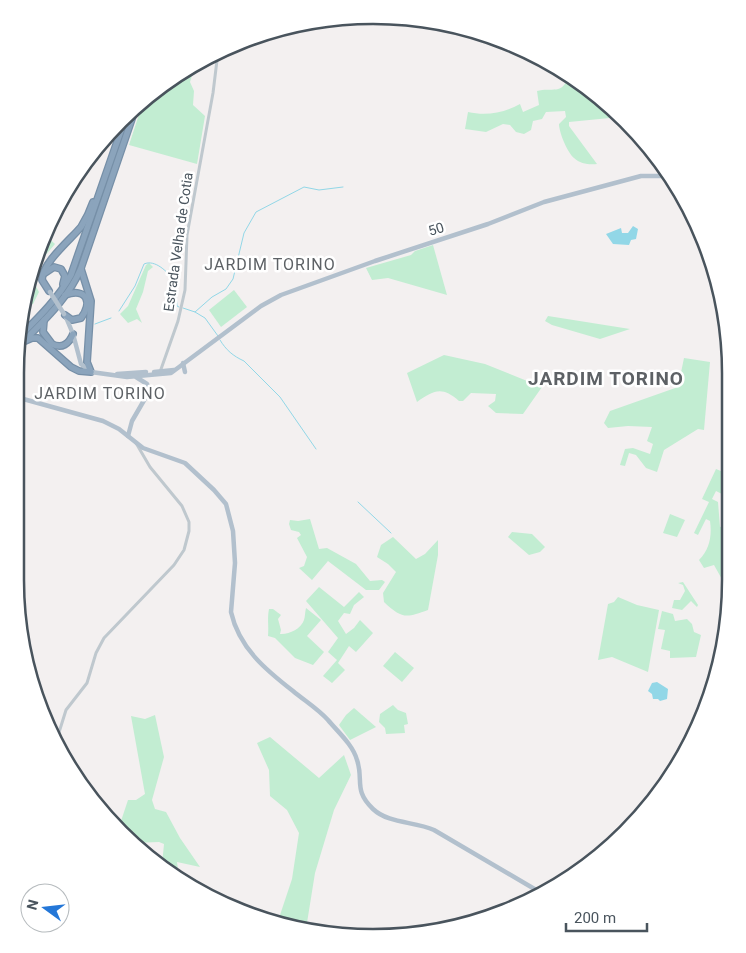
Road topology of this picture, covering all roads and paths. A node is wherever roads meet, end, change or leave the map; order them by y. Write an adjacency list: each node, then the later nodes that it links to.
1 (217, 61): 18 (street, Estrada Velha de Cotia)
2 (131, 121): 6 (highway)
3 (120, 132): 4 (highway)
4 (106, 173): 7 (highway); 8 (highway)
5 (661, 176): 15 (main road, 50)
6 (81, 268): 8 (highway); 17 (highway)
7 (49, 292): 8 (highway); 9 (main road, bridge)
8 (62, 295): 9 (highway); 10 (highway); 11 (highway)
9 (64, 314): 12 (main road)
10 (44, 320): 12 (highway); 13 (highway)
11 (26, 334)
12 (73, 334): 17 (main road)
13 (26, 336)
14 (25, 339): 17 (highway)
15 (183, 364): 16 (main road, 50); 19 (main road)
16 (176, 370): 18 (main road); 18 (main road, 50)
17 (91, 372): 21 (main road)
18 (160, 372): 20 (main road); 23 (main road)
19 (185, 372)
20 (129, 373): 21 (main road); 22 (main road)
21 (108, 374): 22 (main road)
22 (124, 377): 23 (main road)
23 (136, 377): 25 (main road)
24 (24, 399): 25 (main road)
25 (128, 436): 26 (main road)
26 (136, 443): 27 (street); 28 (main road)
27 (59, 732)
28 (535, 889)

